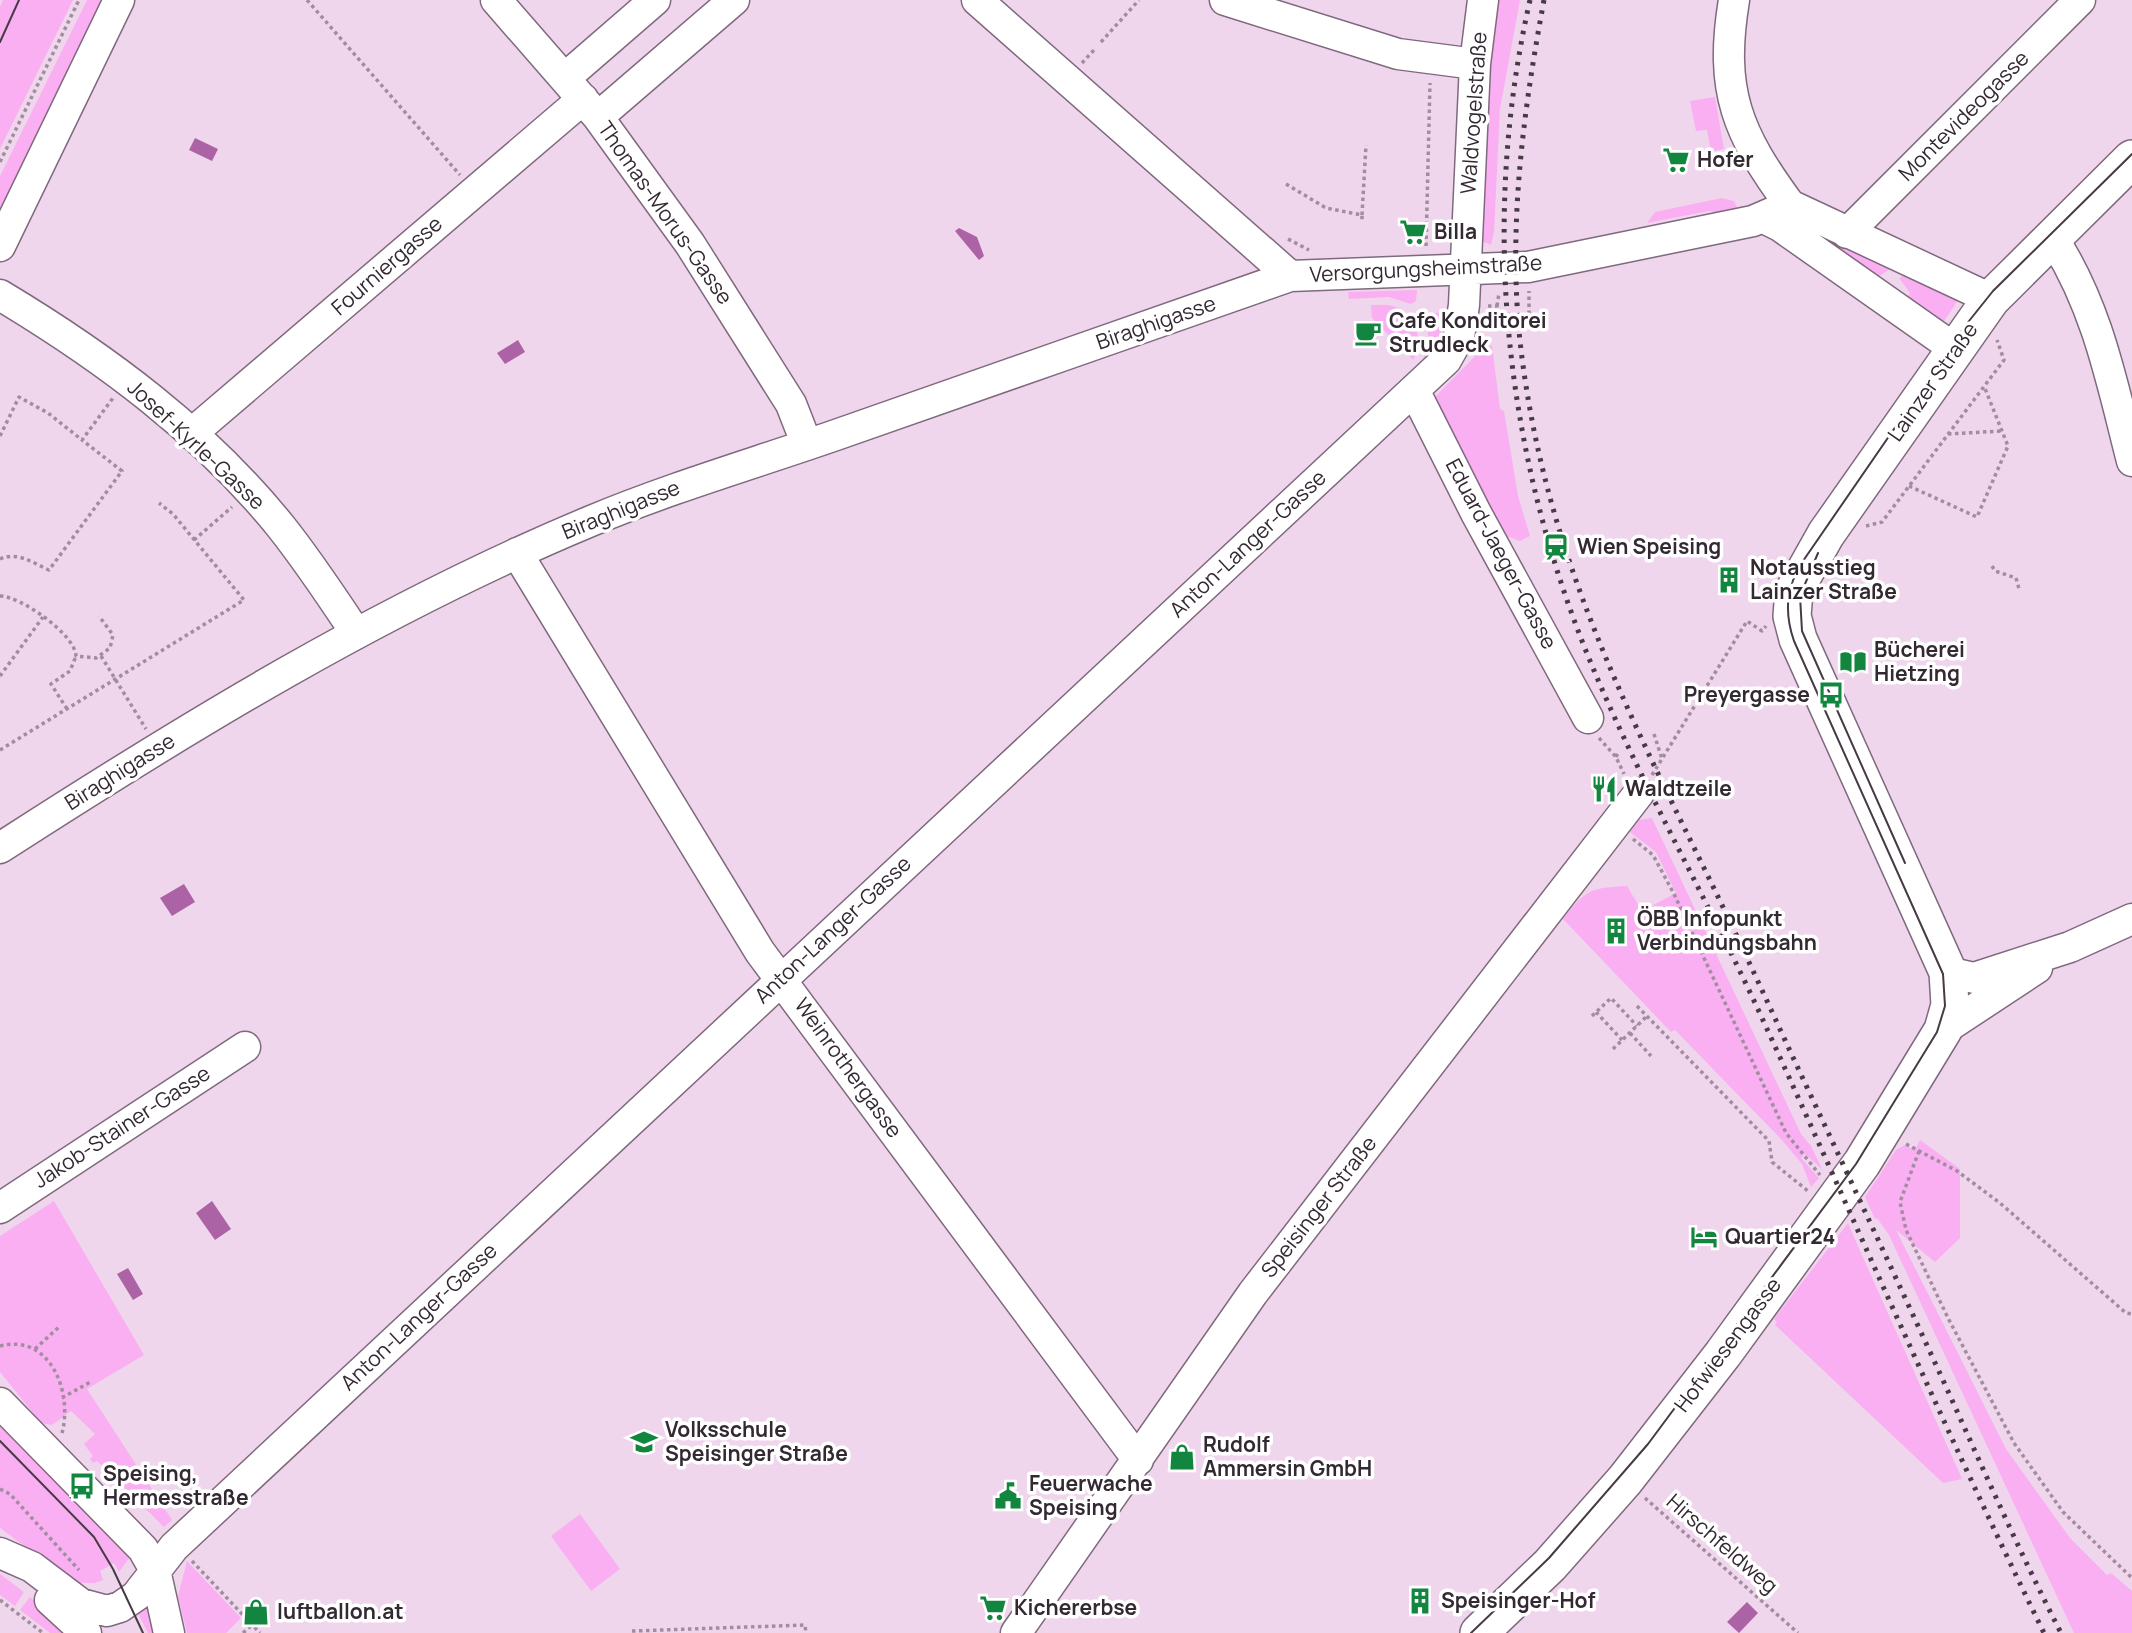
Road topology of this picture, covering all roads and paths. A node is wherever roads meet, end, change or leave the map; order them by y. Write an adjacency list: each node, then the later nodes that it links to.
1 (79, 0): 21 (path)
2 (119, 0): 28 (street)
3 (307, 0): 22 (path)
4 (496, 0): 18 (street, Thomas-Morus-Gasse)
5 (655, 0): 18 (street, Fourniergasse)
6 (734, 0): 18 (street, Fourniergasse)
7 (977, 0): 33 (street, Versorgungsheimstraße)
8 (1139, 0): 13 (path)
9 (1225, 0): 16 (street)
10 (1483, 0): 16 (street, Waldvogelstraße)
11 (1734, 0): 24 (street)
12 (2074, 2): 26 (street, Montevideogasse)
13 (1101, 42)
14 (1095, 49): 15 (path)
15 (1072, 54)
16 (1475, 64): 32 (street, Waldvogelstraße)
17 (1431, 73): 30 (path)
18 (582, 98): 42 (street, Fourniergasse); 46 (street, Thomas-Morus-Gasse)
19 (1366, 145): 23 (path)
20 (2132, 159): 27 (main road, Lainzer Straße)
21 (0, 162)
22 (461, 176)
23 (1286, 184)
24 (1798, 218): 26 (street); 31 (street, Versorgungsheimstraße); 37 (street)
25 (1278, 233): 29 (path)
26 (1847, 233): 35 (street)
27 (2052, 237): 35 (main road, Lainzer Straße); 47 (street)
28 (0, 246)
29 (1320, 253)
30 (1426, 254)
31 (1528, 267): 32 (street, Versorgungsheimstraße); 36 (path)
32 (1464, 268): 33 (street, Versorgungsheimstraße); 40 (street, Anton-Langer-Gasse)
33 (1290, 276): 46 (street, Biraghigasse)
34 (0, 295): 38 (street, Josef-Kyrle-Gasse)
35 (1988, 303): 37 (main road, Lainzer Straße); 39 (path)
36 (1529, 321)
37 (1955, 349): 51 (main road, Lainzer Straße)
38 (127, 379): 42 (street, Josef-Kyrle-Gasse); 45 (path)
39 (1984, 386): 41 (path); 43 (path)
40 (1414, 390): 67 (street, Eduard-Jaeger-Gasse); 80 (street, Anton-Langer-Gasse)
41 (2002, 431): 43 (path); 48 (path)
42 (191, 434): 49 (street, Josef-Kyrle-Gasse)
43 (1948, 434): 48 (path)
44 (0, 436): 45 (path)
45 (82, 440): 54 (path)
46 (807, 445): 53 (street, Biraghigasse)
47 (2132, 461)
48 (1909, 486): 51 (path)
49 (249, 492): 52 (path); 61 (street, Josef-Kyrle-Gasse)
50 (159, 503): 52 (path)
51 (1826, 534): 60 (main road, Lainzer Straße)
52 (194, 540): 65 (path)
53 (517, 553): 61 (street, Biraghigasse); 80 (street, Weinrothergasse)
54 (0, 559)
55 (1992, 566): 56 (path)
56 (2020, 589)
57 (0, 596): 59 (path)
58 (99, 616): 63 (path)
59 (43, 617): 62 (path); 64 (path)
60 (1784, 630): 73 (path); 79 (main road)
61 (356, 633): 76 (street, Biraghigasse)
62 (76, 656): 63 (path); 66 (path)
63 (101, 656): 65 (path)
64 (0, 676)
65 (116, 679): 66 (path); 68 (path)
66 (66, 709): 70 (path)
67 (1588, 718): 72 (path)
68 (147, 731)
69 (1654, 734): 73 (path)
70 (0, 750)
71 (1619, 751): 72 (path)
72 (1616, 757): 74 (path)
73 (1662, 759): 74 (path)
74 (1643, 787): 105 (street, Speisinger Straße)
75 (1626, 833): 94 (path)
76 (0, 848)
77 (2132, 919): 78 (street, Hofwiesengasse)
78 (2070, 947): 79 (street, Hofwiesengasse); 86 (street, Hofwiesengasse)
79 (1948, 972): 86 (main road, Hofwiesengasse)
80 (781, 978): 105 (street, Weinrothergasse); 111 (street, Anton-Langer-Gasse)
81 (1637, 1006): 84 (path)
82 (1596, 1012): 83 (path); 85 (path); 88 (path)
83 (1592, 1016)
84 (1647, 1016): 85 (path); 95 (path)
85 (1637, 1026): 87 (path)
86 (1943, 1030): 106 (main road, Hofwiesengasse)
87 (1630, 1033): 88 (path); 91 (path)
88 (1622, 1040): 90 (path)
89 (245, 1047): 96 (street, Jakob-Stainer-Gasse)
90 (1613, 1049)
91 (1651, 1056)
92 (1906, 1144): 93 (path)
93 (1919, 1151): 97 (path); 112 (path)
94 (1819, 1173)
95 (1809, 1191)
96 (0, 1208)
97 (2132, 1314)
98 (60, 1326): 100 (path)
99 (0, 1346): 100 (path)
100 (35, 1349): 102 (path)
101 (92, 1381): 102 (path)
102 (62, 1398): 104 (path)
103 (0, 1403): 111 (street)
104 (61, 1438)
105 (1138, 1460): 123 (street, Speisinger Straße)
106 (1625, 1480): 124 (main road, Hofwiesengasse); 125 (path, Hirschfeldweg)
107 (0, 1489): 114 (path)
108 (0, 1553): 114 (street)
109 (0, 1560): 118 (street)
110 (194, 1562): 115 (path)
111 (155, 1570): 114 (street, Anton-Langer-Gasse); 119 (street)
112 (2132, 1578)
113 (0, 1600): 117 (path)
114 (107, 1611)
115 (253, 1625): 120 (path); 121 (path)
116 (632, 1631): 122 (path)
117 (43, 1633)
118 (86, 1633)
119 (169, 1633)
120 (243, 1633)
121 (260, 1633)
122 (806, 1633)
123 (1016, 1633)
124 (1479, 1633)
125 (1798, 1633)

